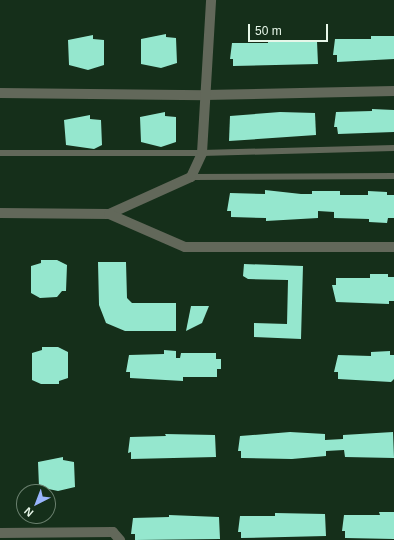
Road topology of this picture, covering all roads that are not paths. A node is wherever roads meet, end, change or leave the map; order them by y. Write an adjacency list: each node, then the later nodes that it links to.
1 (211, 0): 4 (street)
2 (394, 91): 4 (street)
3 (0, 93): 4 (street)
4 (205, 95): 6 (street)
5 (394, 148): 6 (lane)
6 (202, 152): 7 (lane); 9 (street)
7 (0, 153)
8 (394, 176): 9 (lane)
9 (191, 177): 11 (street)
10 (0, 213): 11 (street)
11 (109, 214): 12 (street)
12 (394, 247)
13 (0, 533): 14 (street)
14 (120, 540)

